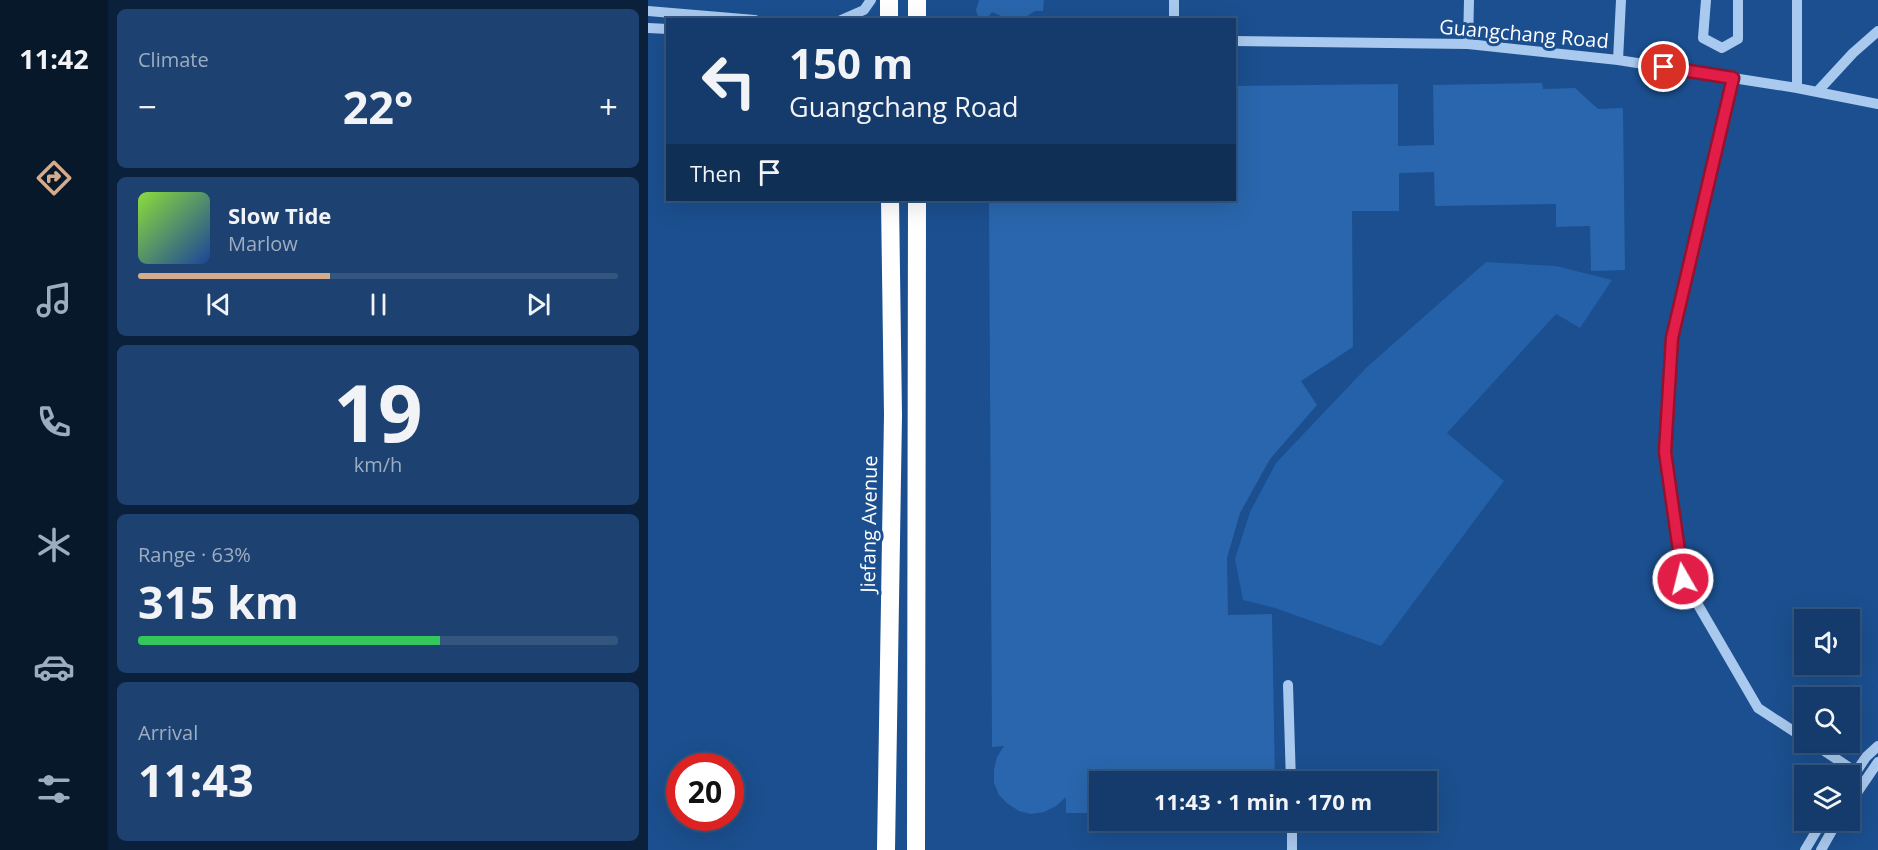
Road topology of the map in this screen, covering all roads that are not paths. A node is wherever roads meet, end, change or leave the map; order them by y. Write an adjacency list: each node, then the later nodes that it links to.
1 (871, 0): 12 (street)
2 (889, 0): 13 (highway)
3 (917, 0): 14 (highway)
4 (1174, 0): 15 (street)
5 (1469, 0): 20 (street)
6 (1621, 0): 21 (street)
7 (1706, 0): 8 (street)
8 (1738, 0)
9 (1797, 0): 23 (street)
10 (648, 11): 11 (street)
11 (730, 18)
12 (846, 18)
13 (889, 18)
14 (917, 18)
15 (1174, 18)
16 (648, 28): 17 (street)
17 (666, 29)
18 (1878, 31): 24 (street)
19 (1236, 41): 20 (street, Guangchang Road)
20 (1468, 45): 21 (street, Guangchang Road)
21 (1618, 60): 22 (street, Guangchang Road)
22 (1733, 78): 23 (street, Guangchang Road); 29 (street)
23 (1797, 88): 24 (street, Guangchang Road)
24 (1817, 92): 25 (street, Guangchang Road)
25 (1878, 104)
26 (891, 201): 40 (highway, Jiefang Avenue)
27 (917, 201): 41 (highway)
28 (1288, 685): 35 (street)
29 (1794, 731)
30 (1878, 746): 34 (street)
31 (1824, 753): 33 (street)
32 (1878, 762): 36 (street)
33 (1838, 765)
34 (1860, 766)
35 (1291, 771)
36 (1860, 788)
37 (1292, 831): 42 (street)
38 (1816, 831): 43 (street)
39 (1831, 831): 44 (street)
40 (886, 850)
41 (916, 850)
42 (1292, 850)
43 (1805, 850)
44 (1821, 850)

